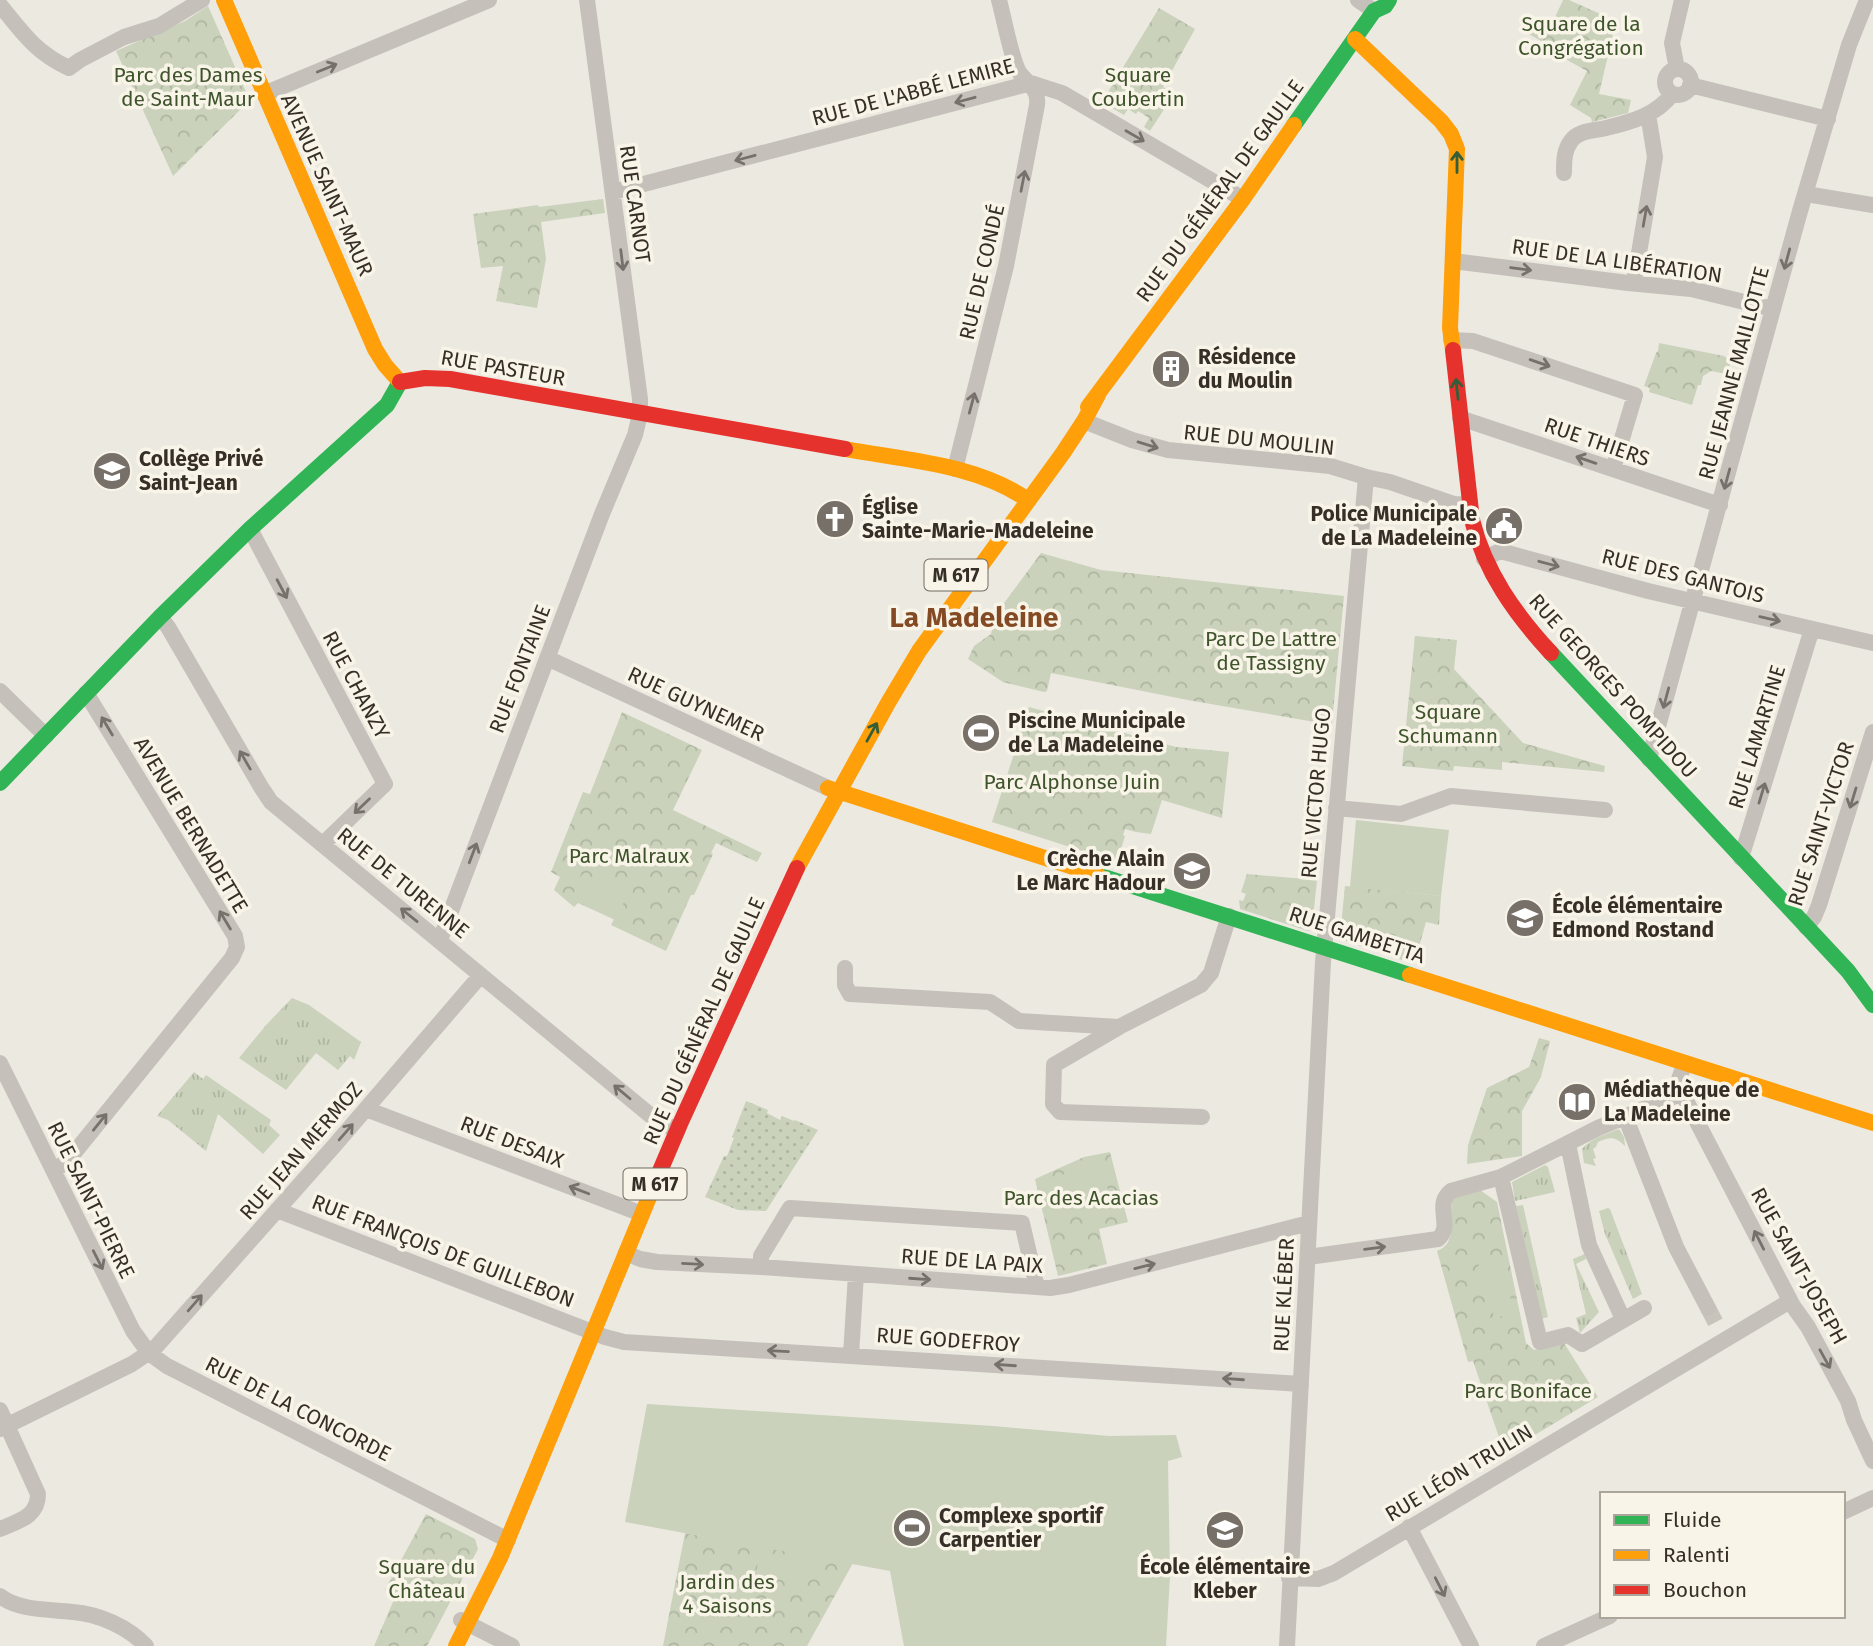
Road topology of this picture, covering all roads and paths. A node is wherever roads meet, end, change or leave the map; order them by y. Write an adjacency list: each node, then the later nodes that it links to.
1 (202, 0): 10 (street)
2 (223, 0): 16 (street, AVENUE SAINT-MAUR)
3 (489, 0): 16 (street, one-way to 3)
4 (587, 0): 21 (street, RUE CARNOT)
5 (999, 0): 14 (street)
6 (1358, 0): 11 (street)
7 (1389, 0): 11 (street, RUE DU GÉNÉRAL DE GAULLE / M 617)
8 (1682, 0): 13 (street)
9 (1867, 0): 19 (street, RUE JEANNE MAILLOTTE)
10 (0, 5)
11 (1374, 6): 12 (street, RUE DU GÉNÉRAL DE GAULLE / M 617)
12 (1354, 39): 23 (street, RUE DU GÉNÉRAL DE GAULLE / M 617); 25 (street, RUE GEORGES POMPIDOU, one-way to 12)
13 (1677, 69): 15 (street); 17 (street)
14 (1031, 83): 21 (street, RUE DE L'ABBÉ LEMIRE, one-way to 21); 23 (street, RUE DE L'ABBÉ LEMIRE, one-way to 23); 34 (street, RUE DE CONDÉ, one-way to 14)
15 (1690, 85): 17 (street); 19 (street)
16 (264, 94): 29 (street, AVENUE SAINT-MAUR)
17 (1672, 94): 18 (street)
18 (1648, 114): 20 (street); 26 (street, one-way to 18)
19 (1828, 119): 22 (street, RUE JEANNE MAILLOTTE)
20 (1564, 173)
21 (613, 192): 31 (street, RUE CARNOT, one-way to 31)
22 (1805, 194): 24 (street); 27 (street, RUE JEANNE MAILLOTTE, one-way to 27)
23 (1243, 199): 30 (street, RUE DU GÉNÉRAL DE GAULLE / M 617)
24 (1873, 205)
25 (1454, 261): 26 (street, RUE DE LA LIBÉRATION, one-way to 26); 28 (street, RUE GEORGES POMPIDOU)
26 (1634, 283): 27 (street, RUE DE LA LIBÉRATION)
27 (1773, 310): 39 (street, RUE JEANNE MAILLOTTE, one-way to 39)
28 (1451, 340): 32 (street, RUE GEORGES POMPIDOU, one-way to 28); 35 (street, one-way to 35)
29 (400, 382): 31 (street, RUE PASTEUR); 40 (street)
30 (1098, 395): 33 (street, RUE DU GÉNÉRAL DE GAULLE / M 617); 37 (street, RUE DU GÉNÉRAL DE GAULLE / M 617)
31 (640, 414): 34 (street, RUE PASTEUR); 46 (street, RUE FONTAINE)
32 (1460, 418): 35 (street, RUE THIERS, one-way to 32); 38 (street, RUE GEORGES POMPIDOU)
33 (1084, 421): 36 (street, RUE DU MOULIN, one-way to 36); 37 (street, RUE DU GÉNÉRAL DE GAULLE / M 617)
34 (955, 469): 37 (street, RUE PASTEUR)
35 (1612, 469): 39 (street, RUE THIERS)
36 (1366, 477): 38 (street, RUE DU MOULIN); 56 (street, RUE VICTOR HUGO)
37 (1023, 496): 49 (street, RUE DU GÉNÉRAL DE GAULLE / M 617); 55 (street, RUE DU GÉNÉRAL DE GAULLE / M 617, one-way to 37)
38 (1470, 505): 41 (street, RUE GEORGES POMPIDOU)
39 (1720, 505): 42 (street, RUE JEANNE MAILLOTTE)
40 (250, 529): 43 (street); 58 (street, RUE CHANZY, one-way to 58)
41 (1484, 559): 42 (street, RUE DES GANTOIS, one-way to 42); 53 (street, RUE GEORGES POMPIDOU)
42 (1693, 602): 44 (street, RUE DES GANTOIS, one-way to 44); 53 (street, RUE JEANNE MAILLOTTE, one-way to 53)
43 (160, 617): 48 (street); 58 (street, RUE DE TURENNE, one-way to 43)
44 (1812, 629): 45 (street, RUE DES GANTOIS); 59 (street, RUE LAMARTINE, one-way to 44)
45 (1873, 643)
46 (547, 658): 55 (street, RUE GUYNEMER); 62 (street, RUE FONTAINE, one-way to 46)
47 (0, 691): 52 (street)
48 (86, 693): 52 (street); 77 (street, AVENUE BERNADETTE, one-way to 48)
49 (869, 706)
50 (860, 722): 55 (street, RUE DU GÉNÉRAL DE GAULLE / M 617)
51 (1873, 733): 61 (street, RUE SAINT-VICTOR, one-way to 61)
52 (46, 736): 54 (street)
53 (1649, 759): 59 (street, RUE GEORGES POMPIDOU)
54 (0, 783)
55 (834, 790): 60 (street, RUE GAMBETTA); 75 (street, RUE DU GÉNÉRAL DE GAULLE / M 617)
56 (1336, 808): 57 (street); 63 (street, RUE VICTOR HUGO)
57 (1605, 810)
58 (323, 844): 62 (street, RUE DE TURENNE, one-way to 58)
59 (1741, 858): 61 (street, RUE GEORGES POMPIDOU)
60 (1228, 916): 63 (street, RUE GAMBETTA); 67 (street)
61 (1806, 927): 66 (street, RUE GEORGES POMPIDOU)
62 (439, 940): 65 (street, RUE DE TURENNE)
63 (1324, 946): 69 (street, RUE GAMBETTA); 81 (street, RUE KLÉBER)
64 (845, 968): 67 (street)
65 (481, 975): 71 (street, RUE JEAN MERMOZ); 75 (street, RUE DE TURENNE, one-way to 65)
66 (1873, 1005)
67 (1119, 1027): 73 (street)
68 (0, 1063): 77 (street, RUE SAINT-PIERRE)
69 (1685, 1063): 70 (street); 74 (street, RUE GAMBETTA)
70 (1682, 1093): 72 (street); 87 (street, RUE SAINT-JOSEPH, one-way to 70)
71 (366, 1109): 79 (street, RUE JEAN MERMOZ, one-way to 71); 80 (street, RUE DESAIX, one-way to 71)
72 (1625, 1116): 76 (street); 89 (street)
73 (1202, 1117)
74 (1873, 1123)
75 (677, 1131): 80 (street, RUE DU GÉNÉRAL DE GAULLE / M 617)
76 (1568, 1144): 78 (street); 90 (street)
77 (53, 1170): 92 (street, RUE SAINT-PIERRE, one-way to 92)
78 (1501, 1177): 83 (street, one-way to 78); 90 (street)
79 (277, 1210): 91 (street, RUE FRANÇOIS DE GUILLEBON); 92 (street, RUE JEAN MERMOZ, one-way to 79)
80 (642, 1214): 82 (street, RUE DU GÉNÉRAL DE GAULLE / M 617)
81 (1309, 1223): 83 (street, RUE KLÉBER); 86 (street, RUE DE LA PAIX, one-way to 81)
82 (626, 1253): 84 (street, RUE DE LA PAIX, one-way to 84); 91 (street, RUE DU GÉNÉRAL DE GAULLE / M 617)
83 (1308, 1257): 94 (street, RUE KLÉBER)
84 (761, 1267): 85 (street, RUE DE LA PAIX); 86 (street)
85 (856, 1274): 86 (street, RUE DE LA PAIX, one-way to 86); 93 (street)
86 (1037, 1287)
87 (1790, 1301): 97 (street, RUE SAINT-JOSEPH, one-way to 97); 100 (street, RUE LÉON TRULIN)
88 (1644, 1308): 90 (street)
89 (1708, 1308)
90 (1623, 1319)
91 (593, 1332): 93 (street, RUE GODEFROY, one-way to 91); 102 (street, RUE DU GÉNÉRAL DE GAULLE / M 617)
92 (149, 1353): 96 (street); 102 (street, RUE DE LA CONCORDE)
93 (851, 1355): 94 (street, RUE GODEFROY, one-way to 93)
94 (1301, 1384): 103 (street, RUE KLÉBER)
95 (0, 1410): 96 (street)
96 (4, 1427): 101 (street)
97 (1873, 1461)
98 (1873, 1498): 99 (street)
99 (1845, 1511)
100 (1409, 1527): 103 (street, RUE LÉON TRULIN); 112 (street, one-way to 112)
101 (0, 1529)
102 (505, 1539): 106 (street, RUE DU GÉNÉRAL DE GAULLE / M 617)
103 (1289, 1578): 111 (street, RUE KLÉBER)
104 (1, 1598): 107 (street)
105 (1606, 1618): 113 (street)
106 (463, 1621): 108 (street, RUE DU GÉNÉRAL DE GAULLE / M 617); 109 (street, RUE DU GÉNÉRAL DE GAULLE / M 617); 110 (street)
107 (146, 1646)
108 (445, 1646)
109 (456, 1646)
110 (512, 1646)
111 (1287, 1646)
112 (1471, 1646)
113 (1544, 1646)

